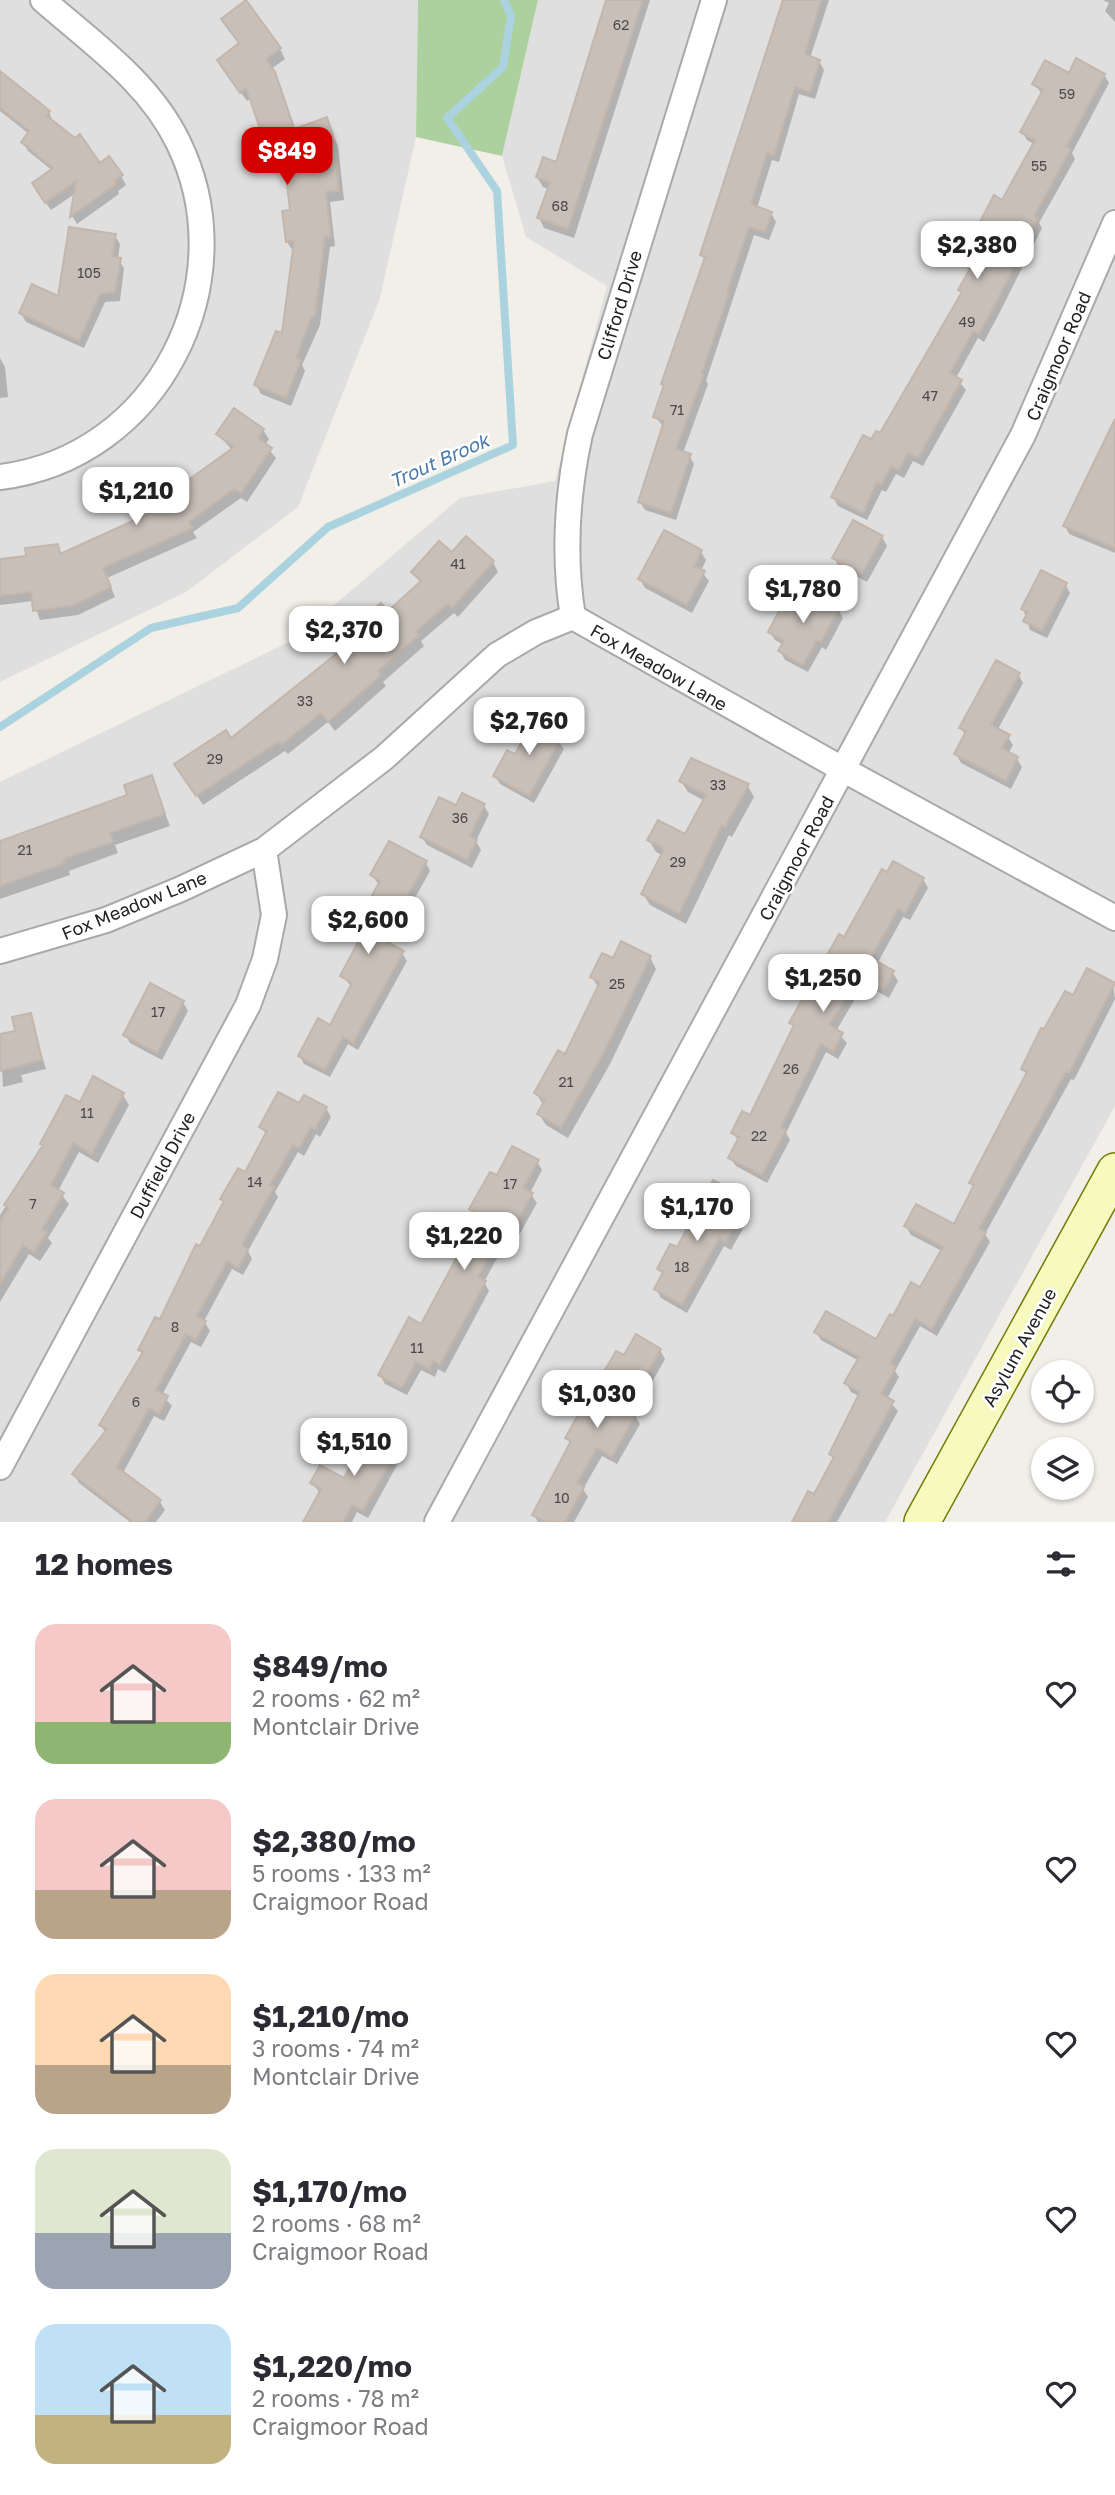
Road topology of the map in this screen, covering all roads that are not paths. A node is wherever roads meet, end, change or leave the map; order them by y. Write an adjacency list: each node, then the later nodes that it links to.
1 (44, 0): 4 (street)
2 (713, 0): 5 (street, Clifford Drive)
3 (1115, 223): 6 (street, Craigmoor Road)
4 (0, 477)
5 (573, 617): 6 (street, Fox Meadow Lane); 7 (street, Fox Meadow Lane)
6 (844, 770): 8 (street, Fox Meadow Lane); 12 (street, Craigmoor Road)
7 (264, 850): 9 (street, Fox Meadow Lane); 11 (street, Duffield Drive)
8 (1115, 918)
9 (0, 951)
10 (1115, 1171): 13 (main road, Asylum Avenue)
11 (0, 1467)
12 (437, 1522)
13 (922, 1522)

